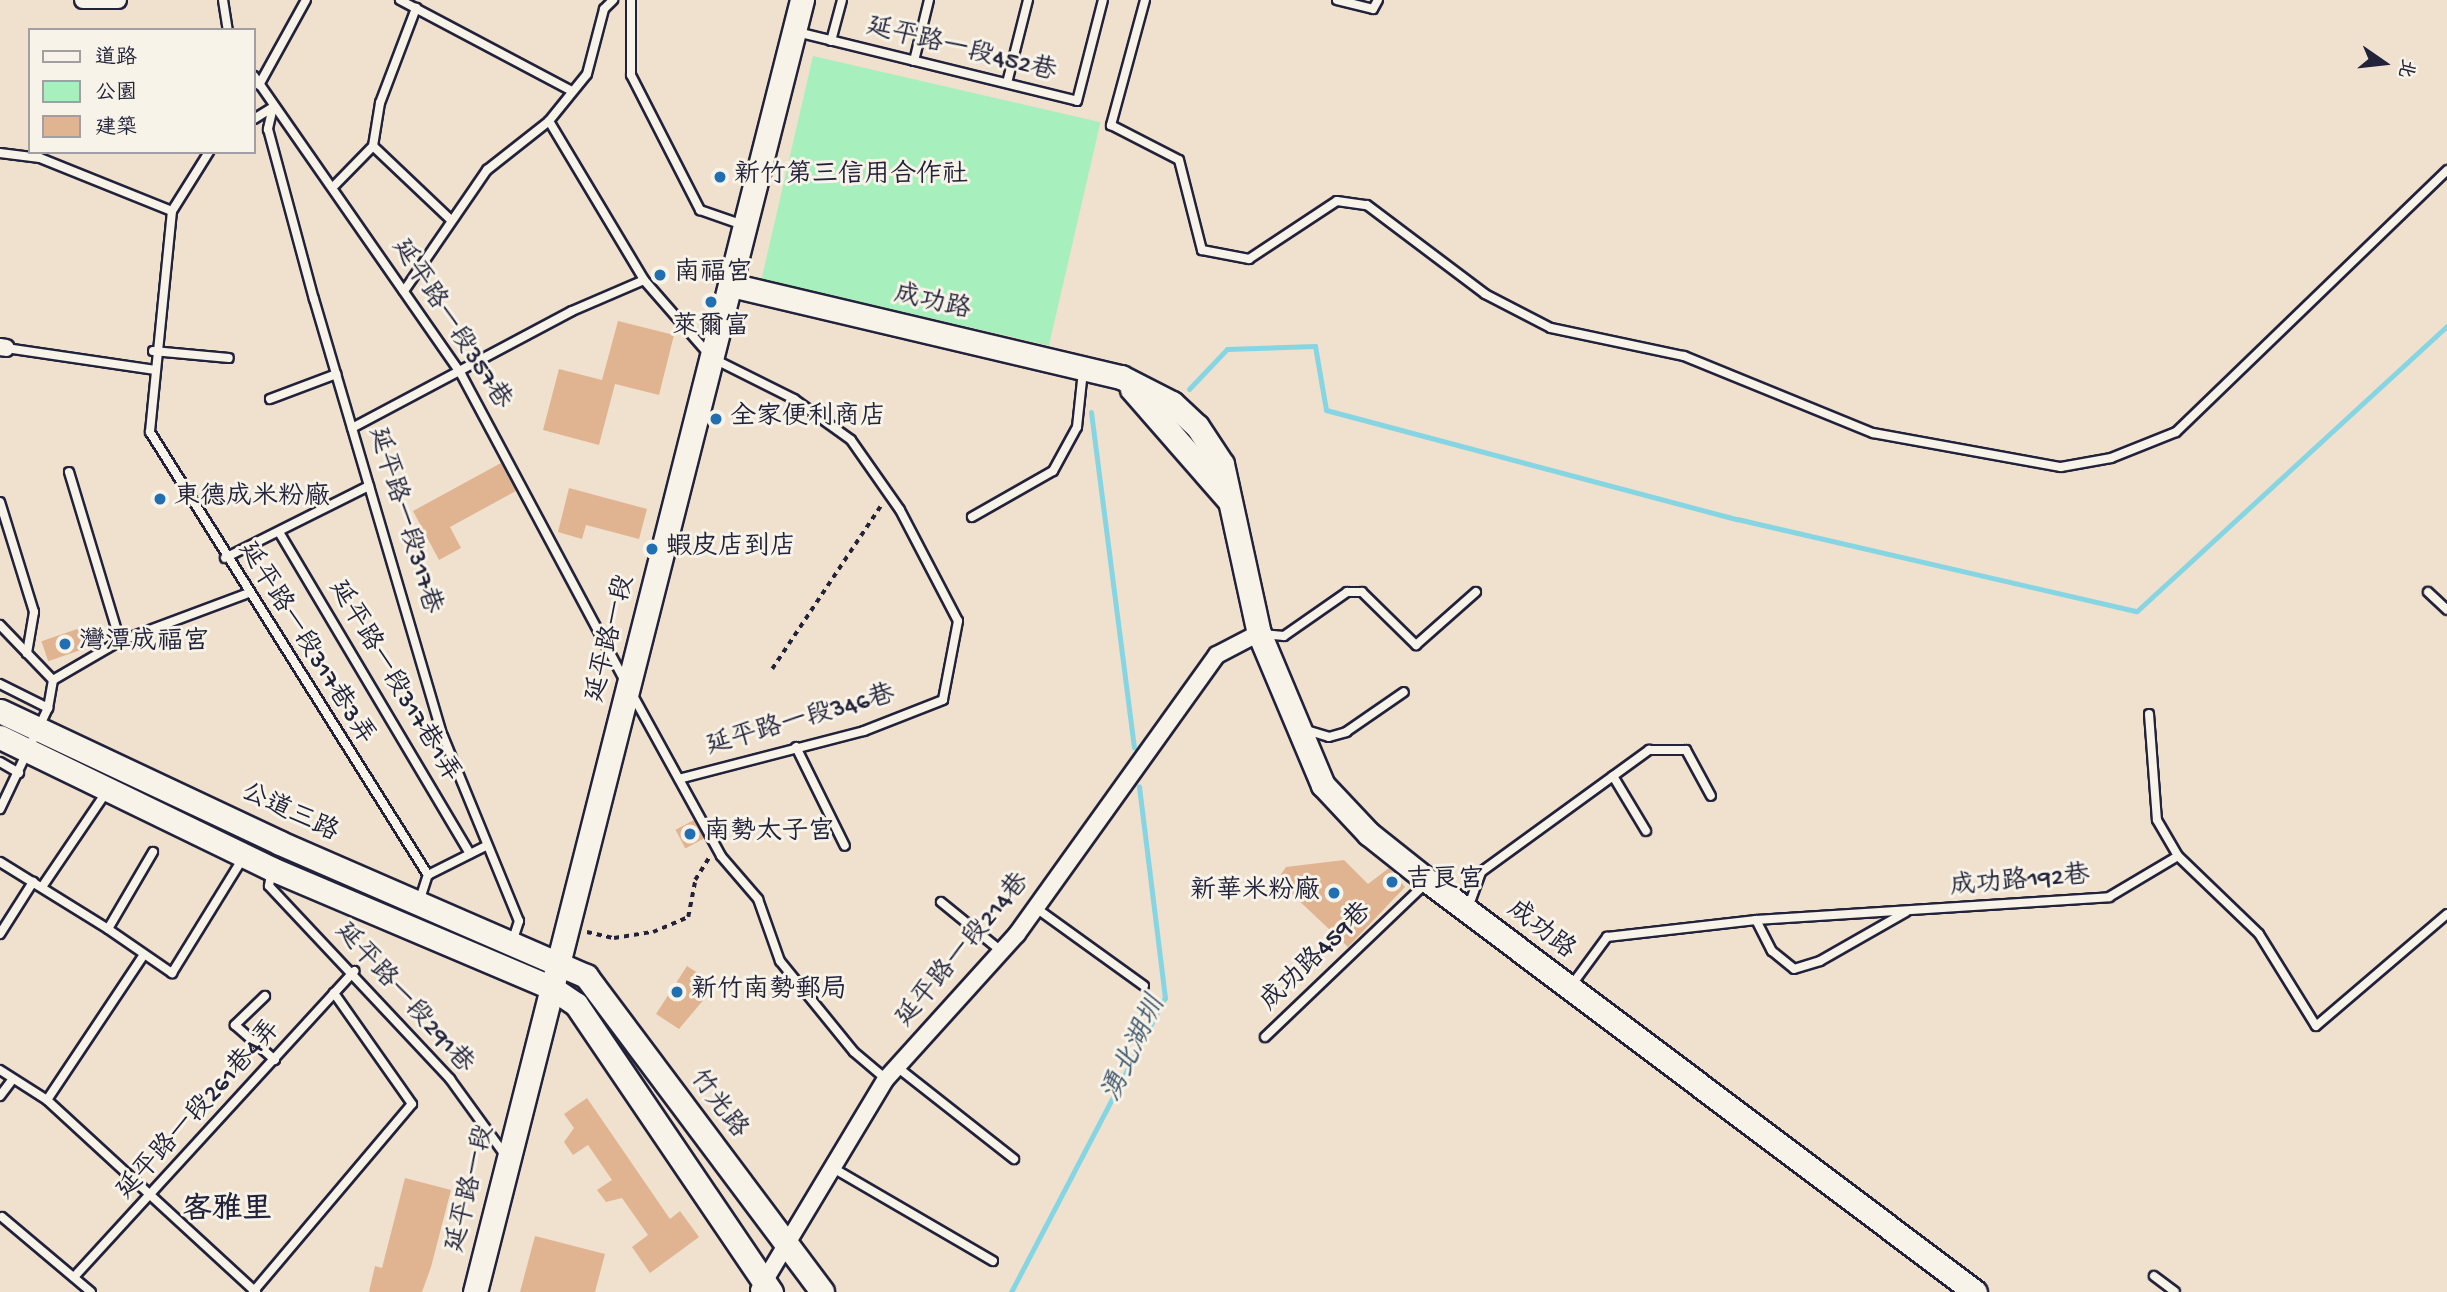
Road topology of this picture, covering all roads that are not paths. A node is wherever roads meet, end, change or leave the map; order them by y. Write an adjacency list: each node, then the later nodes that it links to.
1 (83, 0): 2 (street)
2 (118, 0)
3 (222, 0): 17 (lane)
4 (306, 0): 23 (lane)
5 (400, 0): 16 (lane)
6 (613, 0): 24 (lane)
7 (631, 0): 35 (lane)
8 (802, 0): 18 (street, 延平路一段)
9 (842, 0): 19 (lane)
10 (929, 0): 20 (lane)
11 (1028, 0): 22 (lane)
12 (1103, 0): 22 (lane, 延平路一段452巷)
13 (1145, 0): 31 (lane)
14 (1337, 0): 15 (lane)
15 (1378, 0)
16 (416, 8): 24 (lane); 28 (lane)
17 (228, 28)
18 (794, 32): 19 (lane, 延平路一段452巷); 35 (street, 延平路一段)
19 (831, 41): 20 (lane, 延平路一段452巷)
20 (914, 61): 22 (lane, 延平路一段452巷)
21 (256, 80): 23 (lane)
22 (1007, 83)
23 (259, 85): 25 (lane, 延平路一段357巷)
24 (572, 91): 27 (lane)
25 (273, 107): 26 (lane); 32 (lane, 延平路一段357巷); 45 (lane, 延平路一段317巷)
26 (256, 118)
27 (549, 121): 34 (lane); 36 (lane)
28 (373, 146): 32 (lane); 34 (lane)
29 (0, 153): 33 (lane)
30 (208, 154): 33 (lane)
31 (2447, 170)
32 (335, 185): 38 (lane, 延平路一段357巷)
33 (172, 211): 40 (lane, 延平路一段317巷3弄)
34 (452, 220): 38 (lane)
35 (746, 226): 37 (street, 延平路一段)
36 (644, 280): 42 (lane); 46 (lane)
37 (731, 285): 42 (street, 延平路一段); 43 (street, 成功路)
38 (404, 291): 46 (lane, 延平路一段357巷)
39 (3, 347): 44 (lane)
40 (153, 351): 41 (lane); 44 (lane, 延平路一段317巷3弄)
41 (229, 358)
42 (712, 358): 65 (street, 延平路一段); 72 (lane, 延平路一段346巷)
43 (1083, 368): 52 (lane); 60 (street, 成功路)
44 (155, 370): 54 (lane, 延平路一段317巷3弄)
45 (336, 374): 47 (lane); 48 (lane, 延平路一段317巷)
46 (461, 374): 48 (lane); 65 (lane, 延平路一段357巷)
47 (270, 399)
48 (352, 428): 50 (lane, 延平路一段317巷)
49 (69, 472): 61 (lane)
50 (369, 486): 53 (lane); 83 (lane, 延平路一段317巷)
51 (0, 502): 62 (lane)
52 (972, 517)
53 (279, 532): 54 (lane); 85 (lane, 延平路一段317巷1弄)
54 (225, 558): 57 (lane, 延平路一段317巷3弄)
55 (1476, 592): 60 (lane)
56 (2428, 592): 58 (lane)
57 (246, 594): 61 (lane); 90 (lane, 延平路一段317巷3弄)
58 (2447, 610)
59 (0, 625): 62 (lane)
60 (1259, 633): 70 (street, 成功路); 96 (street, 延平路一段214巷)
61 (120, 641): 63 (lane)
62 (27, 653): 63 (lane)
63 (53, 680): 69 (lane)
64 (0, 684): 69 (lane, 公道三路)
65 (629, 688): 77 (lane, 延平路一段357巷); 106 (street, 延平路一段)
66 (1404, 692): 70 (lane)
67 (0, 710): 69 (street, 公道三路)
68 (2149, 714): 87 (lane)
69 (44, 718): 73 (lane); 94 (street, 公道三路)
70 (1293, 726): 91 (street, 成功路)
71 (0, 737): 73 (street)
72 (796, 747): 77 (lane, 延平路一段346巷); 82 (lane)
73 (29, 752): 75 (lane); 78 (street)
74 (0, 762): 75 (lane)
75 (19, 773): 80 (lane)
76 (1613, 776): 79 (lane); 81 (lane); 98 (lane)
77 (679, 779): 116 (lane, 延平路一段357巷)
78 (107, 790): 86 (street); 93 (lane)
79 (1711, 796)
80 (0, 809)
81 (1646, 831)
82 (845, 846)
83 (484, 847): 85 (lane); 103 (lane, 延平路一段317巷)
84 (153, 852): 101 (lane)
85 (470, 854): 90 (lane)
86 (244, 855): 89 (street); 105 (lane)
87 (2178, 856): 97 (lane, 成功路192巷); 99 (lane)
88 (0, 862): 92 (lane)
89 (272, 869): 107 (lane, 延平路一段291巷); 109 (street)
90 (428, 875): 94 (lane)
91 (1428, 881): 98 (street, 成功路); 113 (lane, 成功路459巷)
92 (33, 882): 93 (lane); 102 (lane)
93 (42, 887): 101 (lane)
94 (419, 902): 103 (street, 公道三路)
95 (941, 902): 104 (lane)
96 (1035, 908): 104 (street, 延平路一段214巷); 108 (lane)
97 (1909, 910): 100 (lane, 成功路192巷); 100 (lane)
98 (1467, 911): 110 (street, 成功路)
99 (2447, 914)
100 (1756, 920): 110 (lane, 成功路192巷)
101 (108, 929): 105 (lane)
102 (0, 934)
103 (513, 939): 106 (street, 公道三路)
104 (1001, 951): 116 (street, 延平路一段214巷)
105 (143, 956): 119 (lane)
106 (559, 960): 109 (street, 延平路一段); 125 (street, 竹光路)
107 (354, 971): 111 (lane, 延平路一段261巷4弄); 121 (lane, 延平路一段291巷)
108 (1144, 986)
109 (552, 988): 121 (street, 延平路一段); 129 (street)
110 (1569, 989): 134 (street, 成功路)
111 (334, 993): 114 (lane, 延平路一段261巷4弄); 130 (lane)
112 (265, 996): 114 (lane)
113 (1265, 1037)
114 (275, 1060): 123 (lane, 延平路一段261巷4弄)
115 (0, 1070): 117 (lane)
116 (891, 1073): 120 (lane, 延平路一段357巷); 122 (street, 延平路一段214巷)
117 (13, 1079): 118 (lane); 119 (lane)
118 (0, 1096)
119 (47, 1100): 123 (lane)
120 (1014, 1159)
121 (509, 1161): 132 (street, 延平路一段)
122 (833, 1168): 125 (street, 延平路一段214巷); 126 (lane)
123 (151, 1199): 128 (lane, 延平路一段261巷4弄); 130 (lane)
124 (2, 1217): 128 (lane)
125 (786, 1247): 129 (street, 延平路一段214巷); 133 (street, 竹光路)
126 (993, 1261)
127 (2154, 1276): 135 (lane)
128 (75, 1278): 131 (lane)
129 (764, 1288)
130 (255, 1291)
131 (90, 1292)
132 (475, 1292)
133 (822, 1292)
134 (1975, 1292)
135 (2175, 1292)

